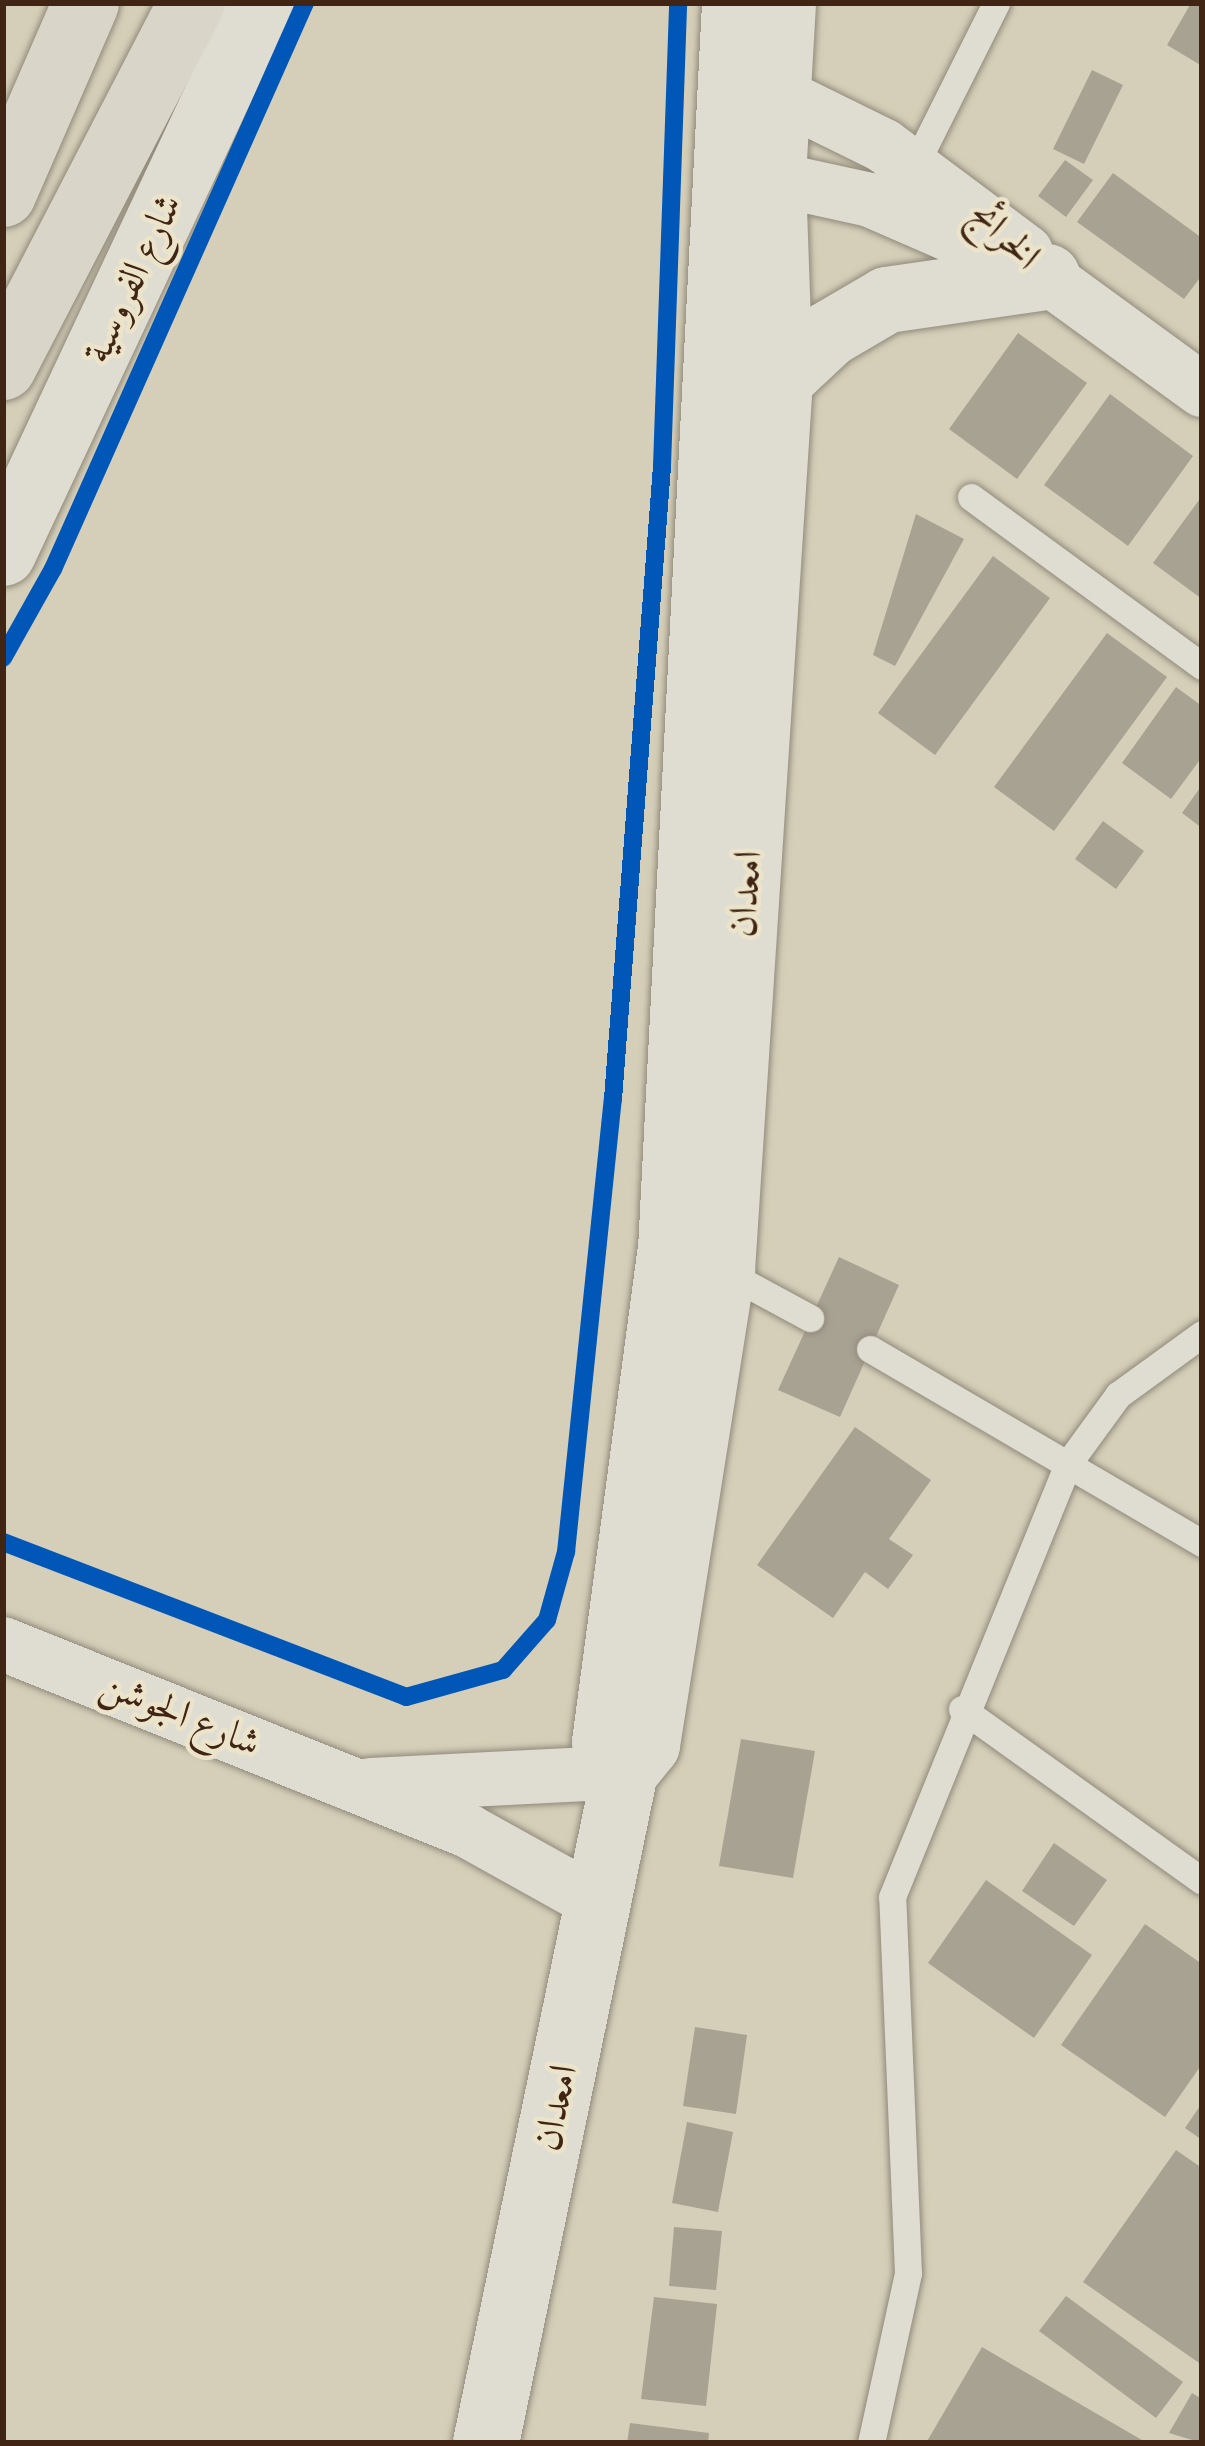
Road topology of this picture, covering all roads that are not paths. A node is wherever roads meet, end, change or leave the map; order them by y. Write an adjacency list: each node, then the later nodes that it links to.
1 (86, 3): 10 (highway)
2 (192, 3): 12 (highway)
3 (261, 3): 16 (street, شارع الفروسية)
4 (735, 3): 7 (street, امعدان)
5 (783, 3): 7 (street, امعدان)
6 (996, 3): 8 (lane)
7 (756, 80): 8 (street, الخرائج); 9 (street, امعدان)
8 (915, 165): 11 (street, الخرائج)
9 (751, 173): 11 (street, الخرائج); 13 (street, امعدان); 18 (street, امعدان)
10 (3, 194)
11 (1047, 277): 13 (street); 14 (street)
12 (3, 367)
13 (780, 380): 18 (street, امعدان)
14 (1202, 389)
15 (971, 497): 17 (lane)
16 (3, 553)
17 (1202, 665)
18 (696, 1260): 19 (lane); 26 (street, امعدان)
19 (810, 1318)
20 (1202, 1334): 22 (lane)
21 (870, 1348): 22 (lane)
22 (1067, 1465): 23 (lane); 25 (lane)
23 (1202, 1543)
24 (3, 1644): 27 (street, شارع الجوشن)
25 (962, 1708): 28 (lane); 31 (lane)
26 (625, 1772): 27 (street, شارع الجوشن); 29 (street, امعدان)
27 (357, 1786): 29 (street, شارع الجوشن)
28 (1202, 1881)
29 (599, 1904): 30 (street, امعدان)
30 (486, 2443)
31 (872, 2443)

